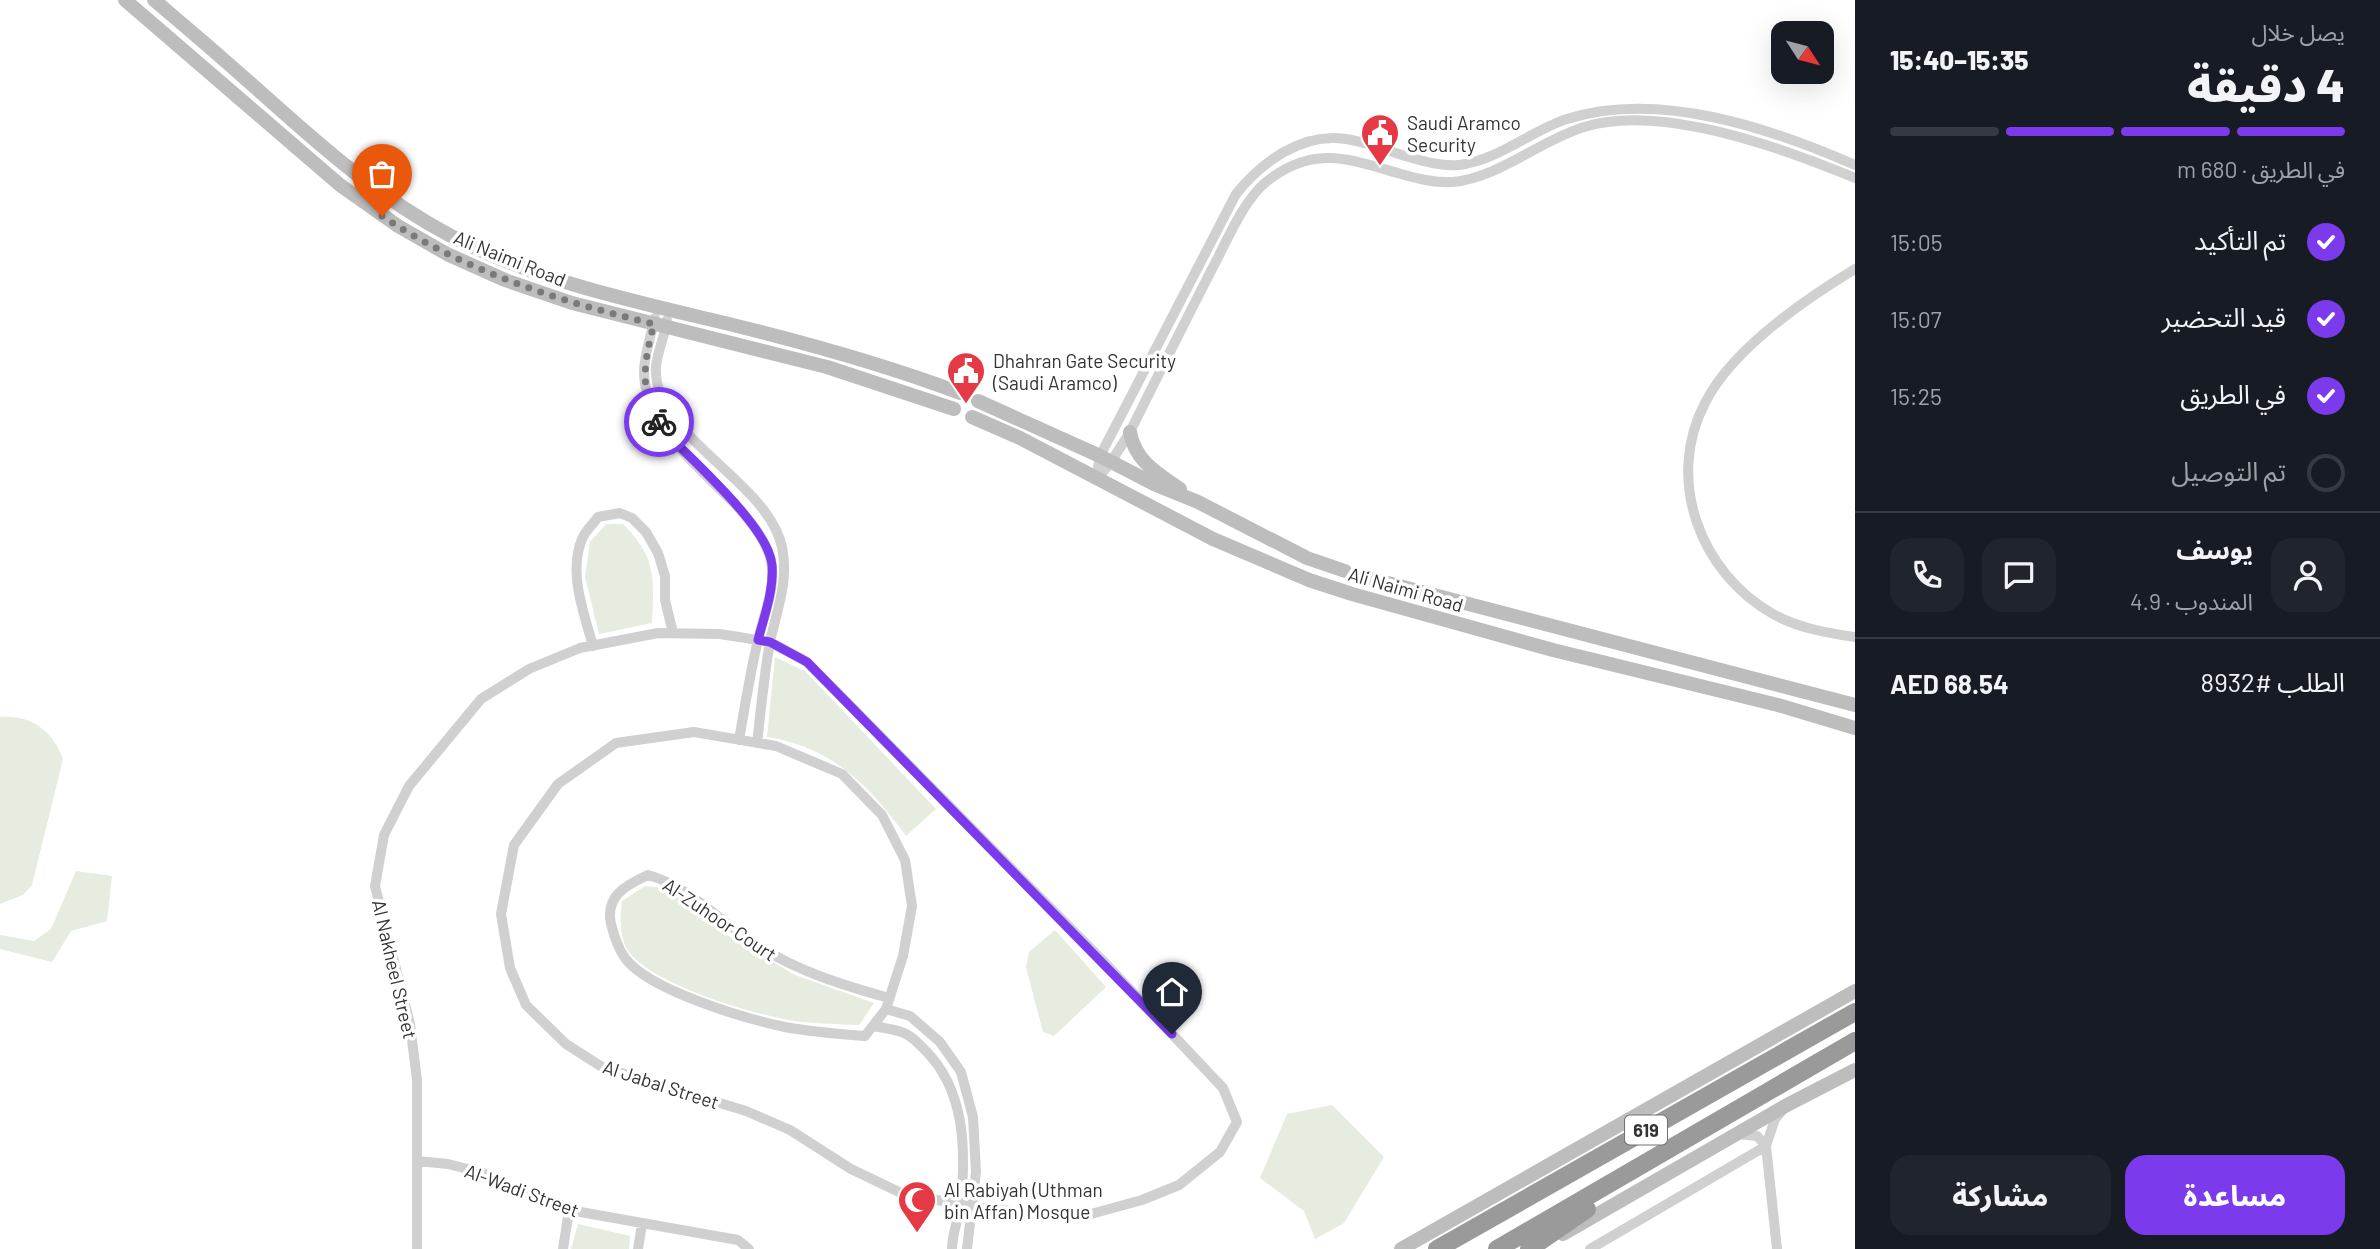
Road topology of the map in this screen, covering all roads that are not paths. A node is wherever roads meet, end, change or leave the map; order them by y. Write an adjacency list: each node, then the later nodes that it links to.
1 (125, 0): 11 (main road, Ali Naimi Road)
2 (154, 0): 10 (main road, Ali Naimi Road)
3 (1347, 139): 4 (street); 5 (street); 17 (street)
4 (1345, 158): 8 (street); 16 (street)
5 (1427, 162): 6 (street); 8 (street)
6 (1855, 165)
7 (1855, 178): 8 (street)
8 (1426, 181)
9 (1855, 269): 23 (street)
10 (663, 308): 11 (street); 12 (main road, Ali Naimi Road)
11 (660, 325): 14 (main road, Ali Naimi Road); 24 (street); 25 (street)
12 (937, 384): 13 (main road, Ali Naimi Road); 14 (main road)
13 (960, 393)
14 (932, 401): 15 (main road, Ali Naimi Road)
15 (954, 409)
16 (1130, 432): 17 (street); 19 (main road)
17 (1105, 459): 18 (street); 18 (main road, Ali Naimi Road); 19 (main road, Ali Naimi Road)
18 (1096, 479): 28 (main road, Ali Naimi Road)
19 (1198, 502): 20 (main road, Ali Naimi Road)
20 (1345, 571)
21 (1361, 576): 27 (main road, Ali Naimi Road)
22 (673, 633): 24 (street, Al Nakheel Street); 26 (street, Al Nakheel Street); 26 (street)
23 (1855, 637)
24 (758, 640): 25 (street, Al Nakheel Street); 29 (street)
25 (770, 642): 30 (street); 45 (street, Al Nakheel Street)
26 (593, 646): 44 (street, Al Nakheel Street)
27 (1855, 705)
28 (1855, 728)
29 (739, 740): 30 (street, Al Jabal Street); 45 (street, Al Jabal Street)
30 (757, 743): 32 (street, Al Jabal Street)
31 (1855, 991): 54 (main road)
32 (890, 998): 34 (street, Al Jabal Street); 36 (street, Al-Zuhoor Court)
33 (1855, 998): 39 (highway)
34 (886, 1009): 36 (street); 45 (street)
35 (1855, 1012): 39 (highway, 619)
36 (873, 1026): 45 (street)
37 (1855, 1041): 41 (highway, 619)
38 (1855, 1070): 40 (main road)
39 (1711, 1093): 55 (highway, 619)
40 (1787, 1105): 42 (main road); 43 (street)
41 (1697, 1134): 56 (highway, 619); 57 (highway)
42 (1737, 1134): 43 (street); 58 (main road)
43 (1766, 1146): 59 (street); 60 (street)
44 (417, 1161): 46 (street, Al-Wadi Street); 48 (street, Al Nakheel Street)
45 (966, 1206): 52 (street); 53 (street)
46 (569, 1210): 47 (street, Al-Wadi Street); 49 (street)
47 (642, 1224): 50 (street); 51 (street, Al-Wadi Street)
48 (417, 1249)
49 (564, 1249)
50 (638, 1249)
51 (749, 1249)
52 (952, 1249)
53 (967, 1249)
54 (1401, 1249)
55 (1437, 1249)
56 (1497, 1249)
57 (1529, 1249)
58 (1538, 1249)
59 (1590, 1249)
60 (1777, 1249)

